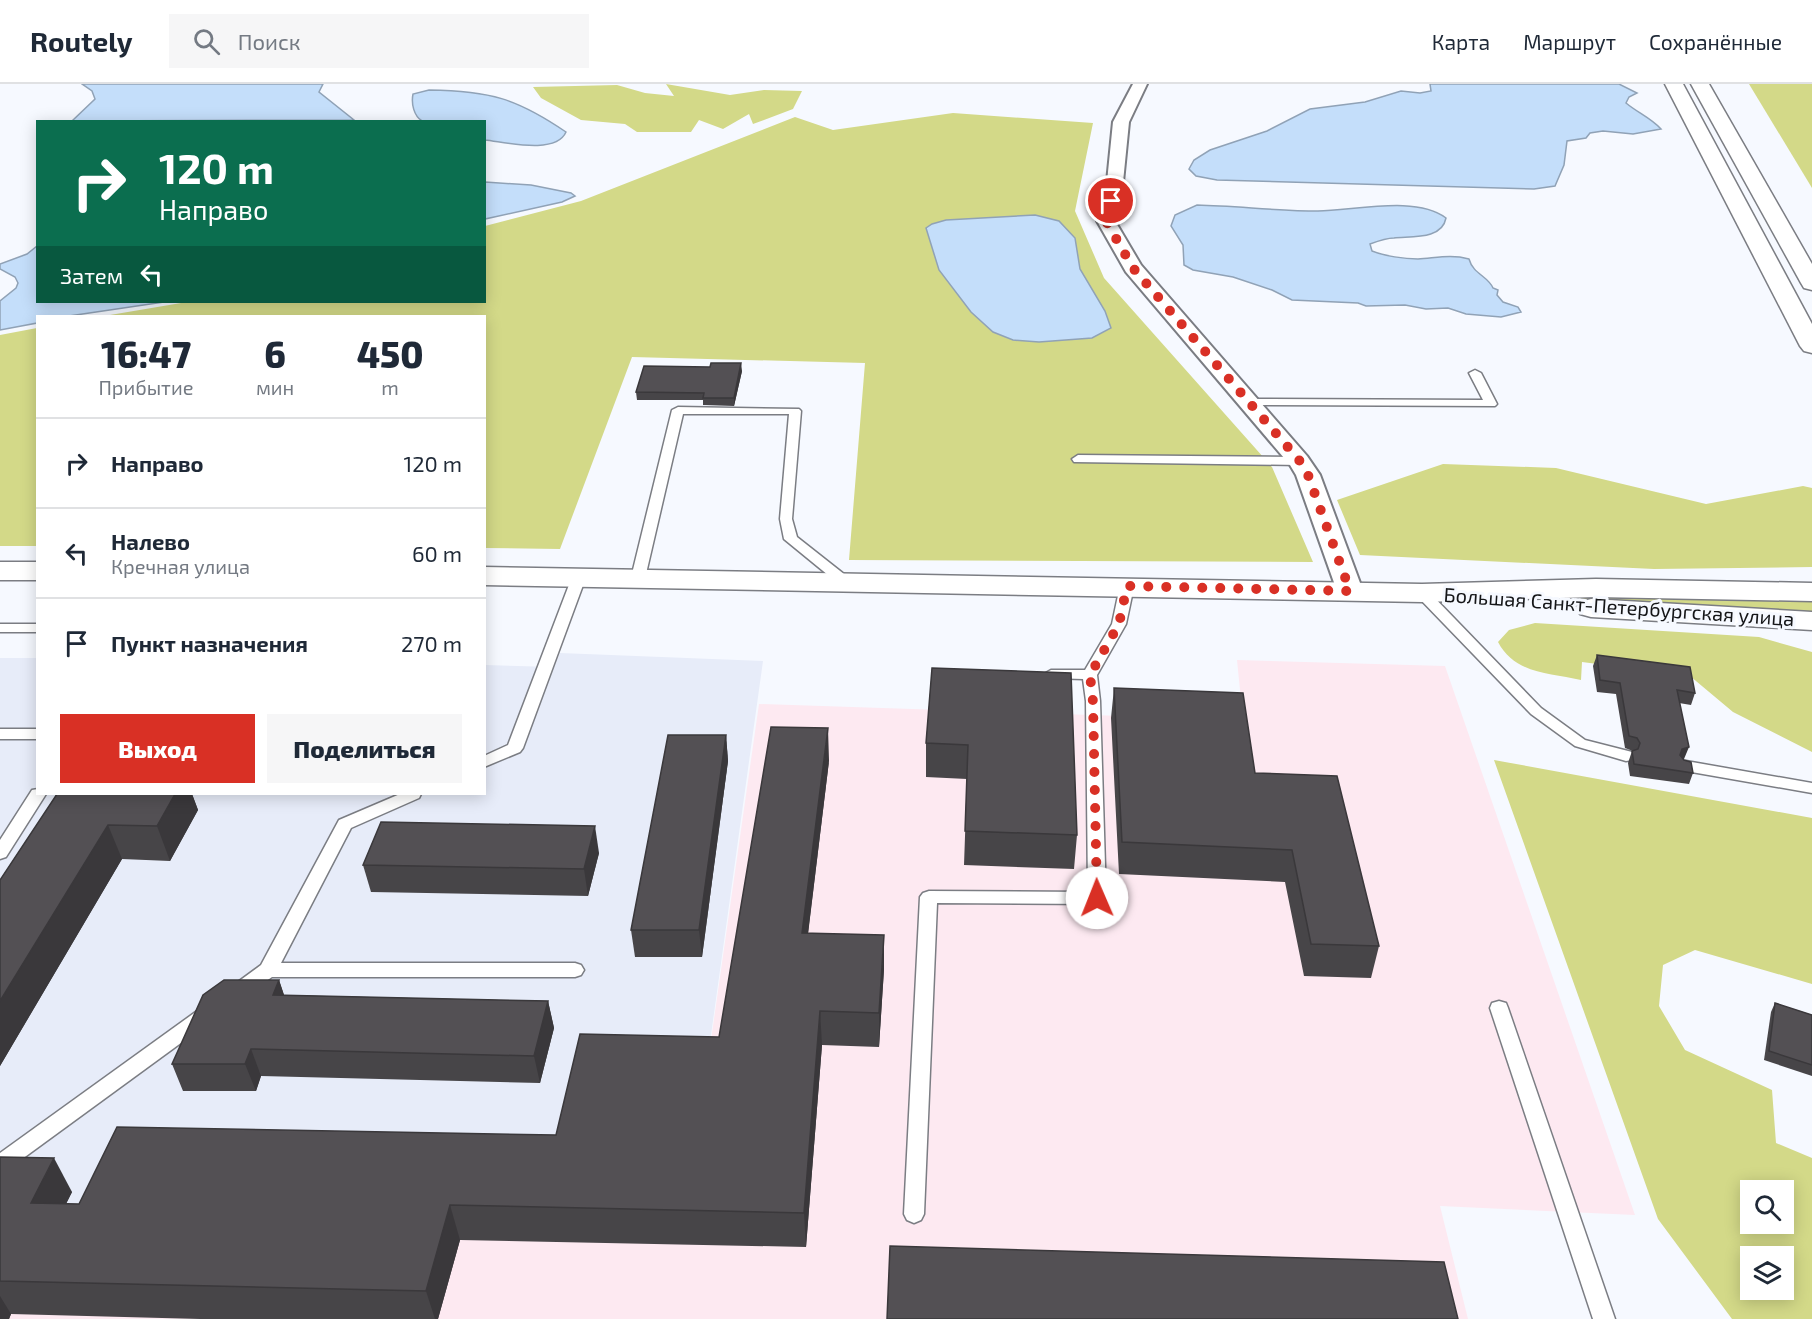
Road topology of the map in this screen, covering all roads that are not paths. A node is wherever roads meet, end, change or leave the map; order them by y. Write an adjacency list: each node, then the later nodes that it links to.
1 (1140, 84): 7 (street)
2 (1674, 84): 5 (main road)
3 (1700, 84): 4 (main road)
4 (1812, 283)
5 (1812, 346)
6 (1475, 373): 7 (lane)
7 (1248, 402): 9 (street)
8 (1078, 459): 9 (lane)
9 (1299, 460): 17 (street)
10 (0, 571): 11 (main road)
11 (36, 571)
12 (486, 576): 13 (main road)
13 (579, 578): 14 (main road); 30 (lane)
14 (639, 578): 15 (main road); 15 (lane)
15 (844, 581): 16 (main road)
16 (1127, 586): 17 (main road); 26 (lane)
17 (1350, 591): 19 (main road)
18 (1812, 592): 19 (main road, Большая Санкт-Петербургская улица)
19 (1422, 593): 20 (main road, Большая Санкт-Петербургская улица); 29 (lane)
20 (1712, 617): 21 (main road, Большая Санкт-Петербургская улица); 24 (main road)
21 (1812, 621)
22 (0, 628): 23 (lane)
23 (36, 628)
24 (1812, 643)
25 (1035, 674): 26 (lane)
26 (1090, 675): 40 (lane)
27 (0, 734): 28 (lane)
28 (36, 734)
29 (1626, 756)
30 (486, 761)
31 (1686, 766): 32 (lane)
32 (1812, 788)
33 (37, 795): 35 (lane)
34 (411, 795): 36 (lane)
35 (0, 853)
36 (268, 970): 37 (lane); 39 (lane)
37 (575, 970)
38 (1499, 1008): 41 (lane)
39 (0, 1164)
40 (914, 1214)
41 (1604, 1319)

